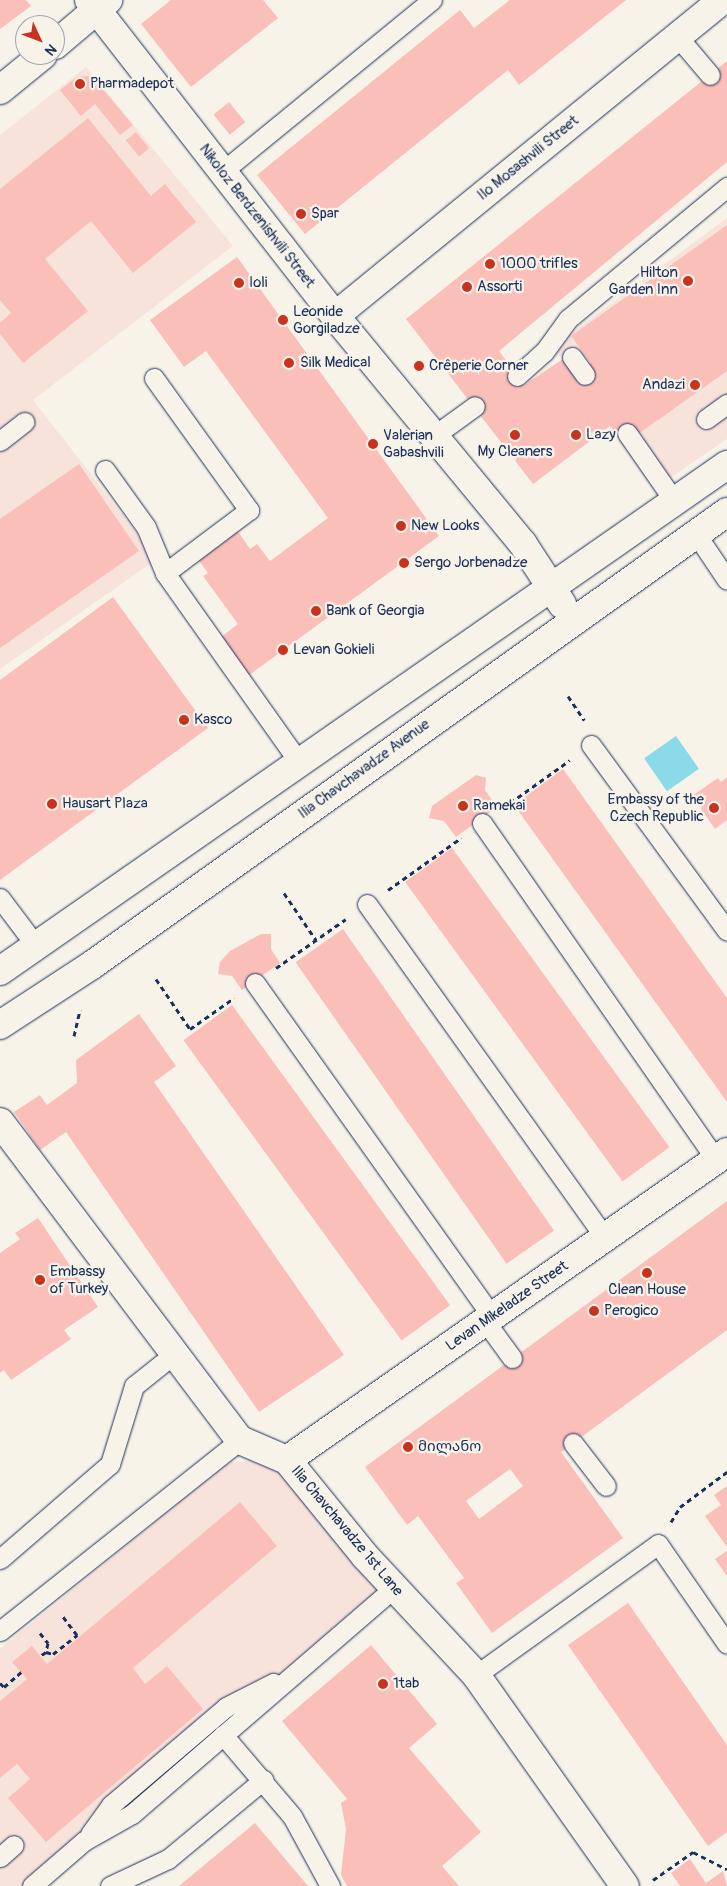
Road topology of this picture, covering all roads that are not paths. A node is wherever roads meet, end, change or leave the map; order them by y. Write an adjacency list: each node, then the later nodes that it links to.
1 (432, 0): 9 (lane)
2 (722, 0): 5 (street, Ilo Mosashvili Street)
3 (98, 3): 4 (street); 9 (street, Nikoloz Berdzenishvili Street)
4 (65, 35)
5 (677, 36): 7 (lane); 11 (street, Ilo Mosashvili Street)
6 (31, 65): 8 (street)
7 (710, 75)
8 (0, 90)
9 (223, 171): 11 (street, Nikoloz Berdzenishvili Street)
10 (727, 187): 14 (lane)
11 (334, 316): 21 (street, Nikoloz Berdzenishvili Street)
12 (572, 358): 13 (lane)
13 (585, 375)
14 (517, 376)
15 (154, 378): 28 (lane)
16 (727, 404): 18 (lane)
17 (475, 406): 21 (lane)
18 (706, 418)
19 (24, 422): 22 (lane)
20 (627, 433): 25 (lane)
21 (435, 435): 30 (street, Nikoloz Berdzenishvili Street)
22 (0, 441)
23 (727, 465): 25 (street)
24 (105, 470): 28 (lane)
25 (675, 502): 30 (street)
26 (727, 512): 27 (street, Ilia Chavchavadze Avenue)
27 (696, 534): 29 (lane); 31 (street, Ilia Chavchavadze Avenue)
28 (164, 573): 33 (lane)
29 (727, 580)
30 (552, 589): 31 (street, Nikoloz Berdzenishvili Street); 33 (street)
31 (573, 620): 41 (street, Ilia Chavchavadze Avenue)
32 (591, 745): 37 (lane)
33 (300, 762): 38 (street)
34 (482, 824): 43 (lane)
35 (0, 898): 38 (lane)
36 (367, 904): 44 (lane)
37 (727, 932)
38 (36, 946): 39 (street)
39 (0, 971)
40 (255, 983): 45 (lane)
41 (0, 1025)
42 (0, 1122): 46 (street, Ilia Chavchavadze 1st Lane)
43 (721, 1156): 44 (street, Levan Mikeladze Street)
44 (605, 1238): 45 (street, Levan Mikeladze Street)
45 (489, 1318): 47 (lane); 50 (street, Levan Mikeladze Street)
46 (174, 1354): 49 (street, Ilia Chavchavadze 1st Lane); 52 (lane)
47 (512, 1358)
48 (573, 1443): 51 (lane)
49 (234, 1445): 50 (street, Ilia Chavchavadze 1st Lane); 54 (lane)
50 (286, 1460): 53 (street, Ilia Chavchavadze 1st Lane)
51 (606, 1486)
52 (0, 1560)
53 (394, 1588): 56 (lane); 57 (street, Ilia Chavchavadze 1st Lane)
54 (0, 1631)
55 (727, 1644): 57 (lane)
56 (296, 1671): 58 (lane); 60 (lane)
57 (476, 1675): 64 (street, Ilia Chavchavadze 1st Lane)
58 (223, 1735): 59 (lane); 60 (lane)
59 (263, 1780): 62 (lane); 63 (lane)
60 (84, 1841): 61 (lane)
61 (32, 1886)
62 (110, 1886)
63 (330, 1886)
64 (625, 1886)

